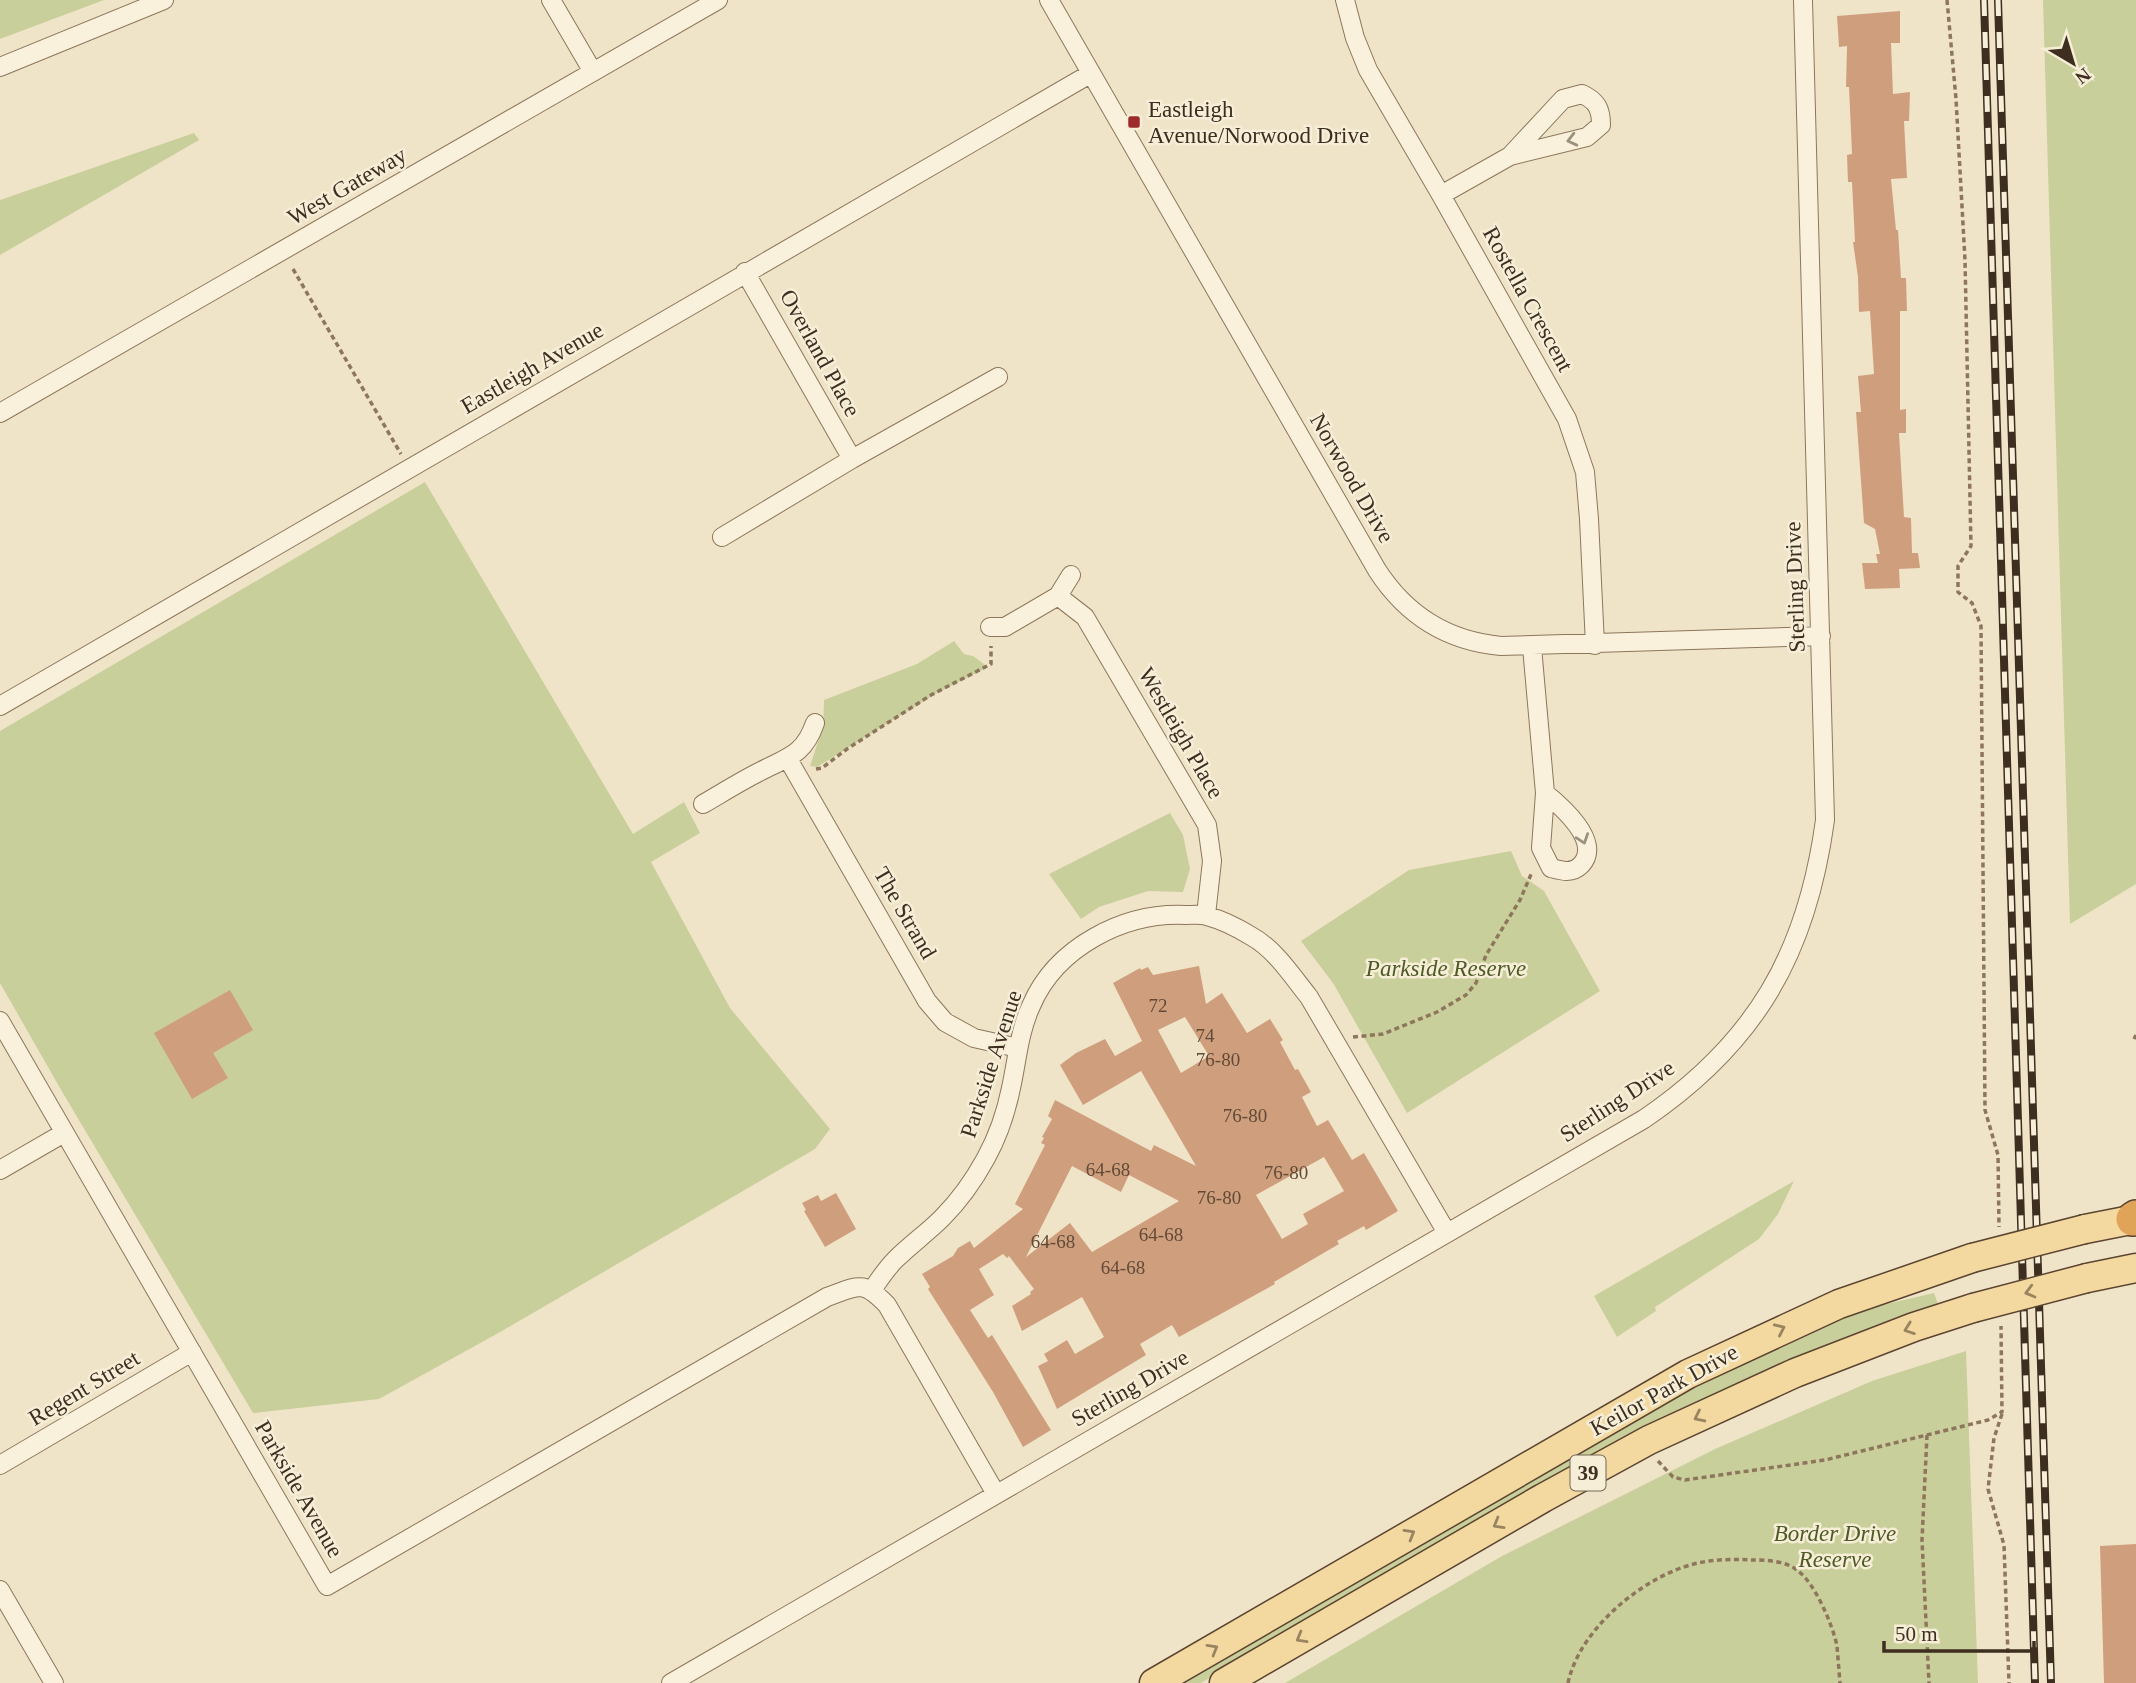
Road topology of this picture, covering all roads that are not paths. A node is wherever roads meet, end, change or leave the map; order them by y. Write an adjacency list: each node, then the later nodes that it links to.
1 (164, 0): 7 (street)
2 (551, 0): 8 (street)
3 (718, 0): 8 (street, West Gateway)
4 (1049, 0): 9 (street, Norwood Drive)
5 (1345, 0): 11 (street, Rostella Crescent)
6 (1803, 0): 20 (street, Sterling Drive)
7 (0, 67)
8 (593, 72): 14 (street, West Gateway)
9 (1090, 74): 12 (street, Eastleigh Avenue); 22 (street, Norwood Drive)
10 (1510, 156): 10 (street, one-way to 10); 11 (street)
11 (1441, 195): 21 (street, Rostella Crescent)
12 (745, 272): 15 (street, Overland Place); 23 (street, Eastleigh Avenue)
13 (998, 377): 15 (street)
14 (0, 413)
15 (852, 459): 16 (street)
16 (723, 537)
17 (1071, 575): 18 (street)
18 (1058, 596): 19 (street); 28 (street, Westleigh Place)
19 (990, 626)
20 (1821, 636): 21 (street, Norwood Drive); 34 (street, Sterling Drive)
21 (1595, 645): 22 (street, Norwood Drive)
22 (1532, 647): 26 (street)
23 (0, 706)
24 (815, 723): 25 (street)
25 (788, 759): 27 (street); 30 (street, The Strand)
26 (1545, 793)
27 (704, 804)
28 (1206, 915): 30 (street, Parkside Avenue); 34 (street, Parkside Avenue)
29 (0, 1021): 31 (street, Parkside Avenue)
30 (1018, 1048): 36 (street, Parkside Avenue)
31 (64, 1133): 32 (street); 37 (street, Parkside Avenue)
32 (0, 1170)
33 (2135, 1218): 43 (main road, Keilor Park Drive / 39, one-way to 33, bridge)
34 (1447, 1233): 39 (street, Sterling Drive)
35 (2136, 1268): 44 (main road, Keilor Park Drive / 39, one-way to 44, bridge)
36 (872, 1290): 37 (street, Parkside Avenue); 39 (street)
37 (192, 1352): 38 (street, Regent Street)
38 (0, 1465)
39 (996, 1494): 42 (street, Sterling Drive)
40 (0, 1590): 41 (street)
41 (54, 1683)
42 (671, 1683)
43 (1154, 1683)
44 (1224, 1683)

